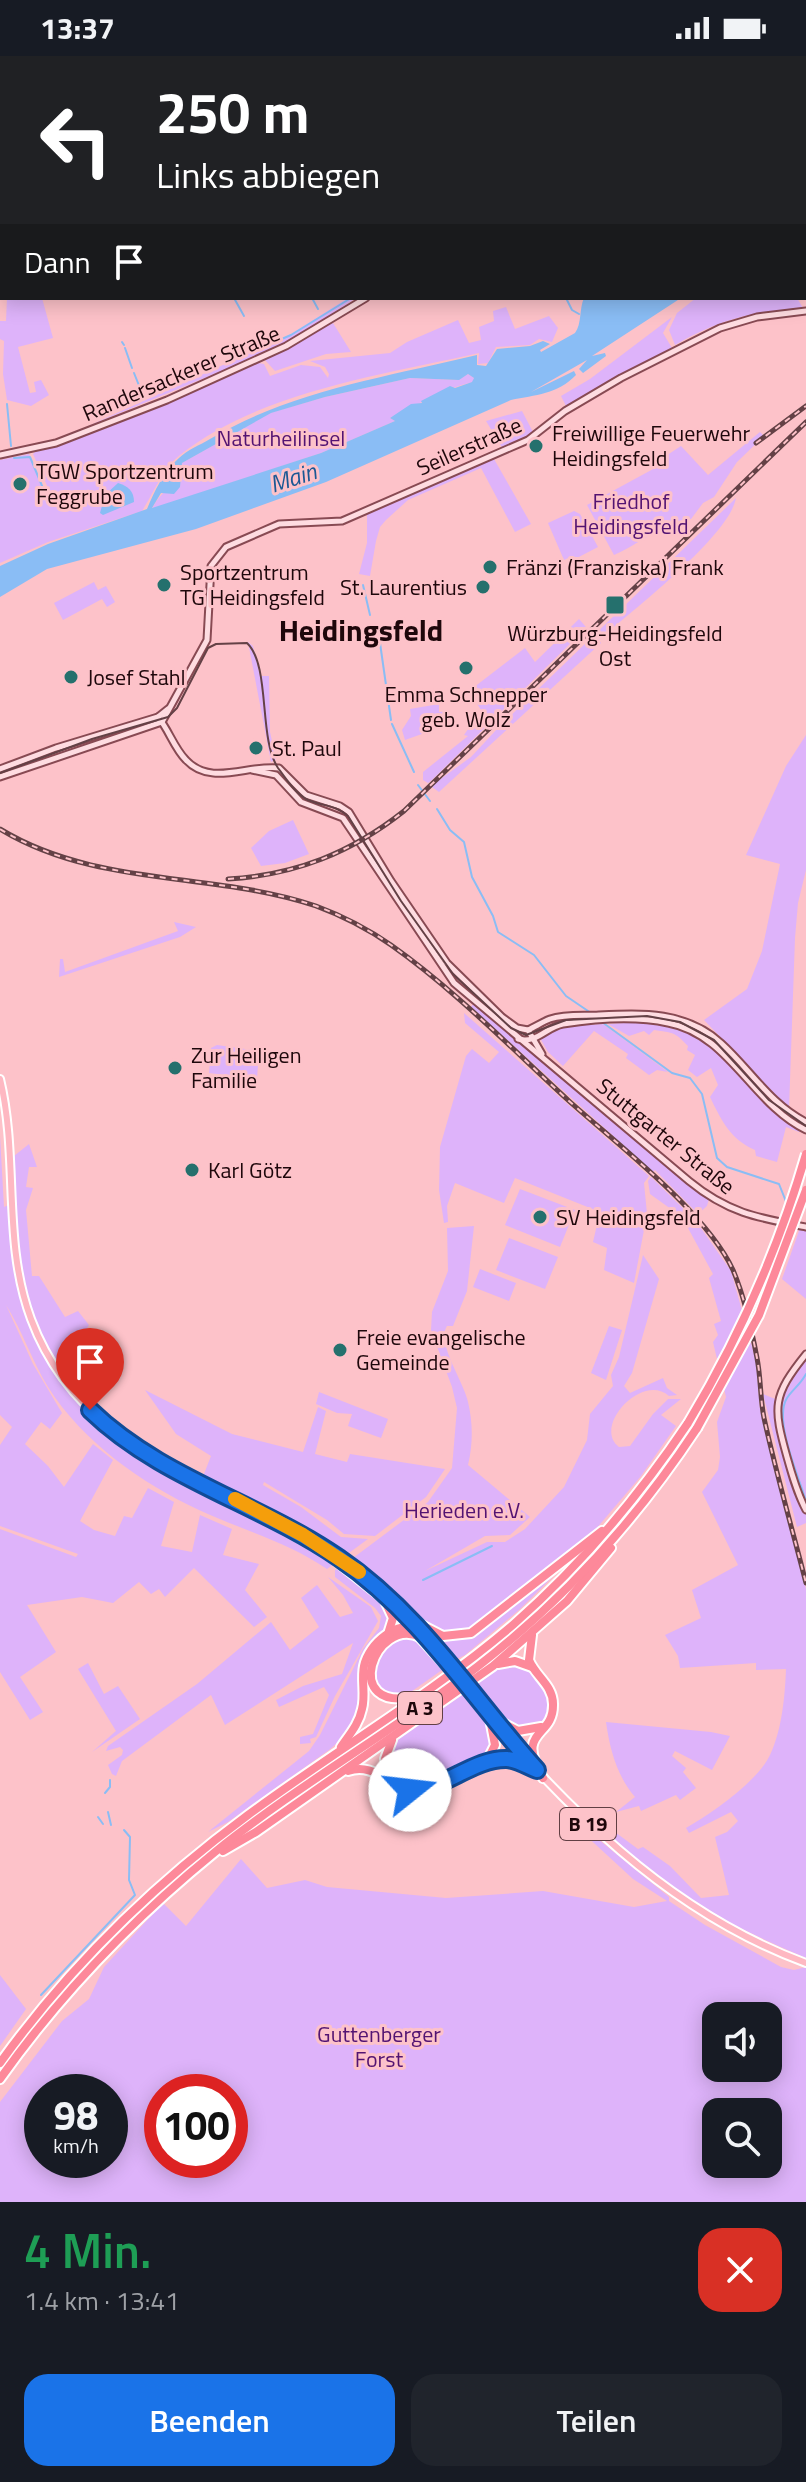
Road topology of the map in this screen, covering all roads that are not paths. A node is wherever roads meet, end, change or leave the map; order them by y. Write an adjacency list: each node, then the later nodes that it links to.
1 (363, 300): 3 (main road, Randersackerer Straße)
2 (806, 311): 4 (main road, Seilerstraße)
3 (0, 455)
4 (160, 719): 5 (main road); 6 (main road); 7 (main road)
5 (0, 769)
6 (252, 770): 8 (main road); 9 (main road, Stuttgarter Straße)
7 (0, 777)
8 (373, 850): 9 (main road); 10 (main road)
9 (364, 852): 11 (main road, Stuttgarter Straße)
10 (528, 1030): 12 (main road, Stuttgarter Straße); 17 (main road)
11 (517, 1038): 12 (main road, Stuttgarter Straße); 13 (main road, Stuttgarter Straße)
12 (531, 1040): 13 (main road, Stuttgarter Straße); 14 (main road, Stuttgarter Straße); 18 (main road)
13 (535, 1052): 14 (main road, Stuttgarter Straße)
14 (557, 1069): 22 (main road, Stuttgarter Straße)
15 (0, 1079): 21 (main road)
16 (0, 1096): 21 (main road)
17 (806, 1122)
18 (806, 1130)
19 (806, 1152): 24 (highway, A 3, bridge)
20 (806, 1190): 24 (highway, A 3, bridge)
21 (10, 1219): 28 (main road)
22 (806, 1227)
23 (806, 1354): 25 (main road)
24 (693, 1425): 26 (highway, A 3); 27 (highway, A 3)
25 (806, 1510)
26 (613, 1523): 30 (highway); 36 (highway, A 3)
27 (621, 1531): 31 (highway, A 3); 45 (highway, A 3)
28 (348, 1566): 29 (main road); 30 (main road)
29 (385, 1601): 30 (main road); 33 (highway)
30 (412, 1623): 32 (highway); 33 (highway)
31 (535, 1630): 34 (highway, A 3); 35 (highway)
32 (421, 1634): 33 (highway); 37 (main road, B 19, bridge)
33 (391, 1636): 36 (highway); 40 (highway, A 3)
34 (493, 1666): 35 (highway); 39 (highway, A 3)
35 (532, 1667): 38 (highway)
36 (422, 1695): 40 (highway, A 3)
37 (494, 1720): 38 (highway); 41 (highway); 43 (main road, B 19)
38 (545, 1724): 43 (highway)
39 (395, 1737): 42 (highway, A 3); 44 (highway, A 3)
40 (336, 1754): 47 (highway, A 3)
41 (483, 1765): 43 (highway); 44 (highway)
42 (339, 1774): 44 (highway); 45 (highway)
43 (540, 1774): 46 (main road, B 19)
44 (390, 1780)
45 (202, 1863): 48 (highway, A 3)
46 (806, 1963)
47 (0, 2063)
48 (0, 2079)

